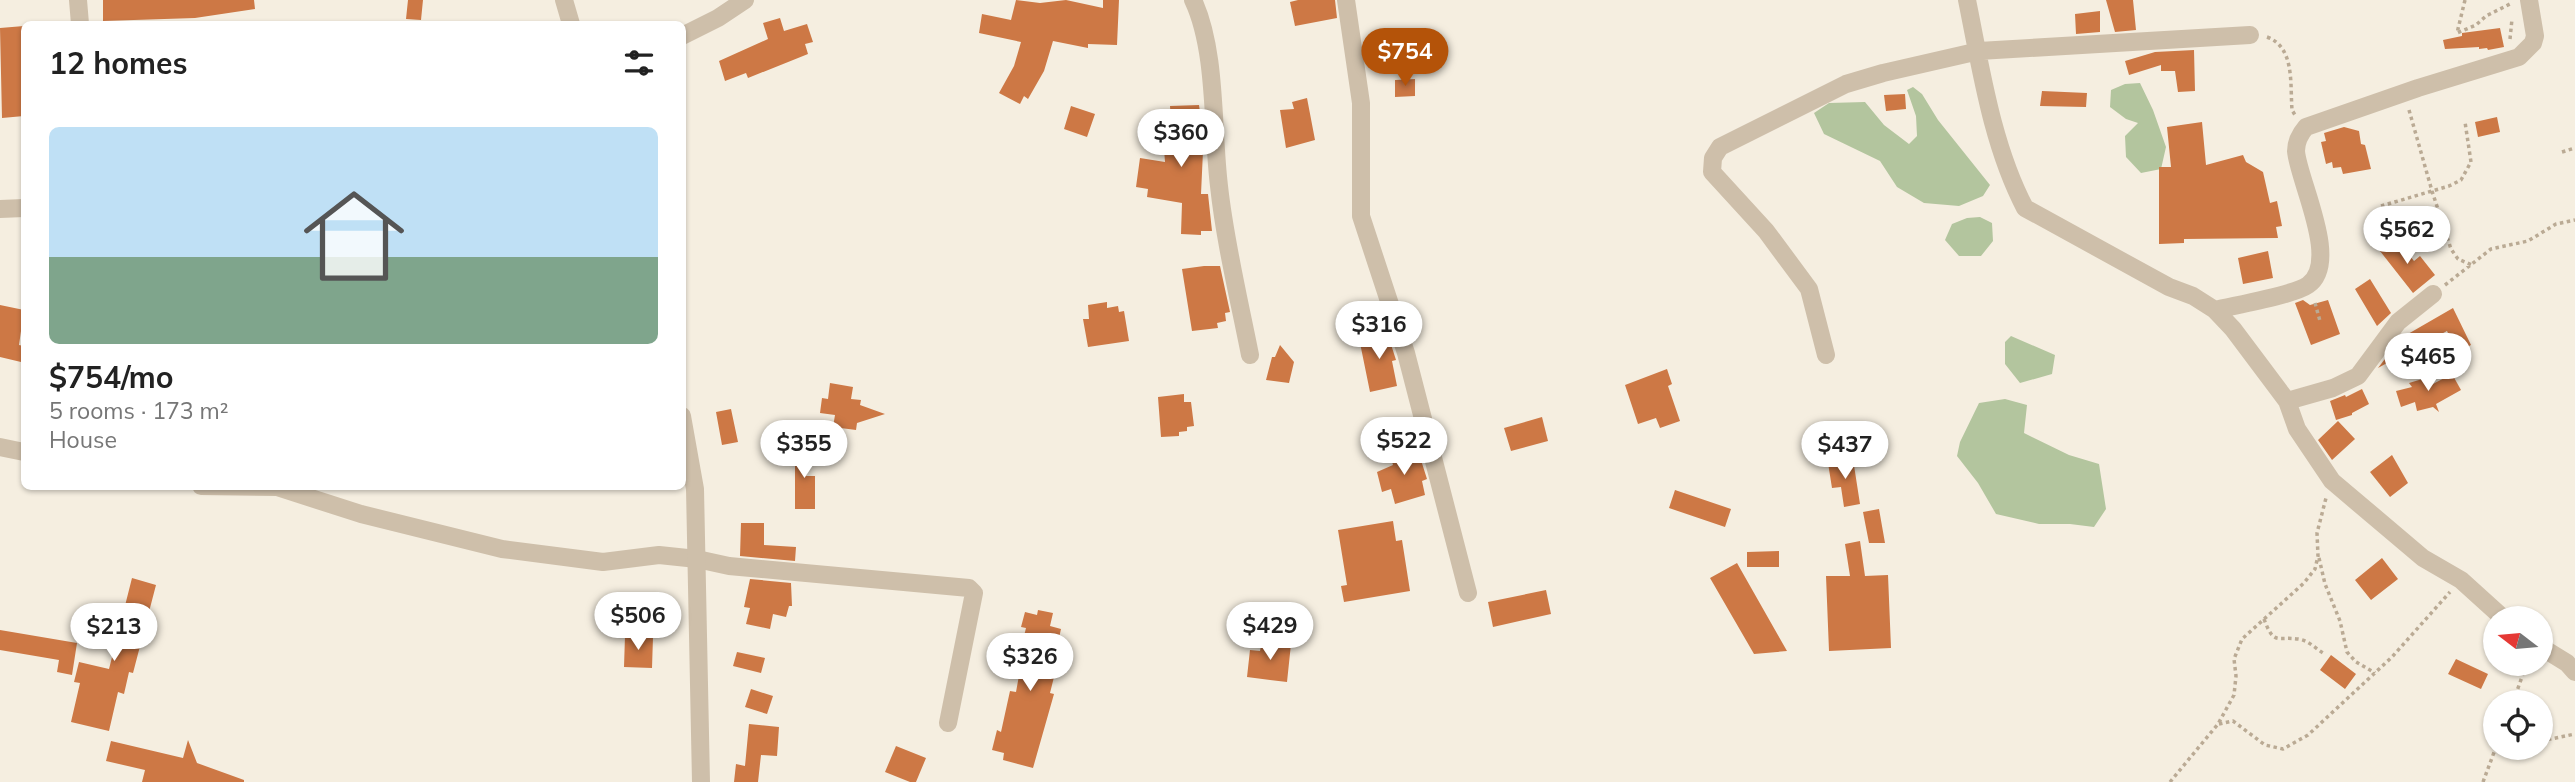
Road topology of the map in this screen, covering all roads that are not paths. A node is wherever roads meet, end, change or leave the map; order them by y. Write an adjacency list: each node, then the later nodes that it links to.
1 (78, 0): 8 (street)
2 (564, 0): 9 (street)
3 (745, 0): 10 (street)
4 (1193, 0): 17 (street)
5 (1346, 0): 25 (street)
6 (1967, 0): 12 (street)
7 (2529, 0): 16 (street)
8 (80, 21)
9 (570, 21)
10 (686, 34)
11 (2250, 35): 12 (street)
12 (1979, 51): 16 (street); 18 (street)
13 (21, 208): 14 (street)
14 (0, 209)
15 (2433, 294): 19 (street)
16 (2215, 310): 19 (street)
17 (1250, 355)
18 (1826, 355)
19 (2287, 401): 26 (street)
20 (686, 438): 24 (street)
21 (0, 447): 22 (street)
22 (21, 451)
23 (286, 490): 24 (street)
24 (697, 559): 29 (street); 30 (street)
25 (1468, 593)
26 (2490, 606)
27 (2553, 654): 28 (street)
28 (2575, 672)
29 (948, 723)
30 (701, 782)

